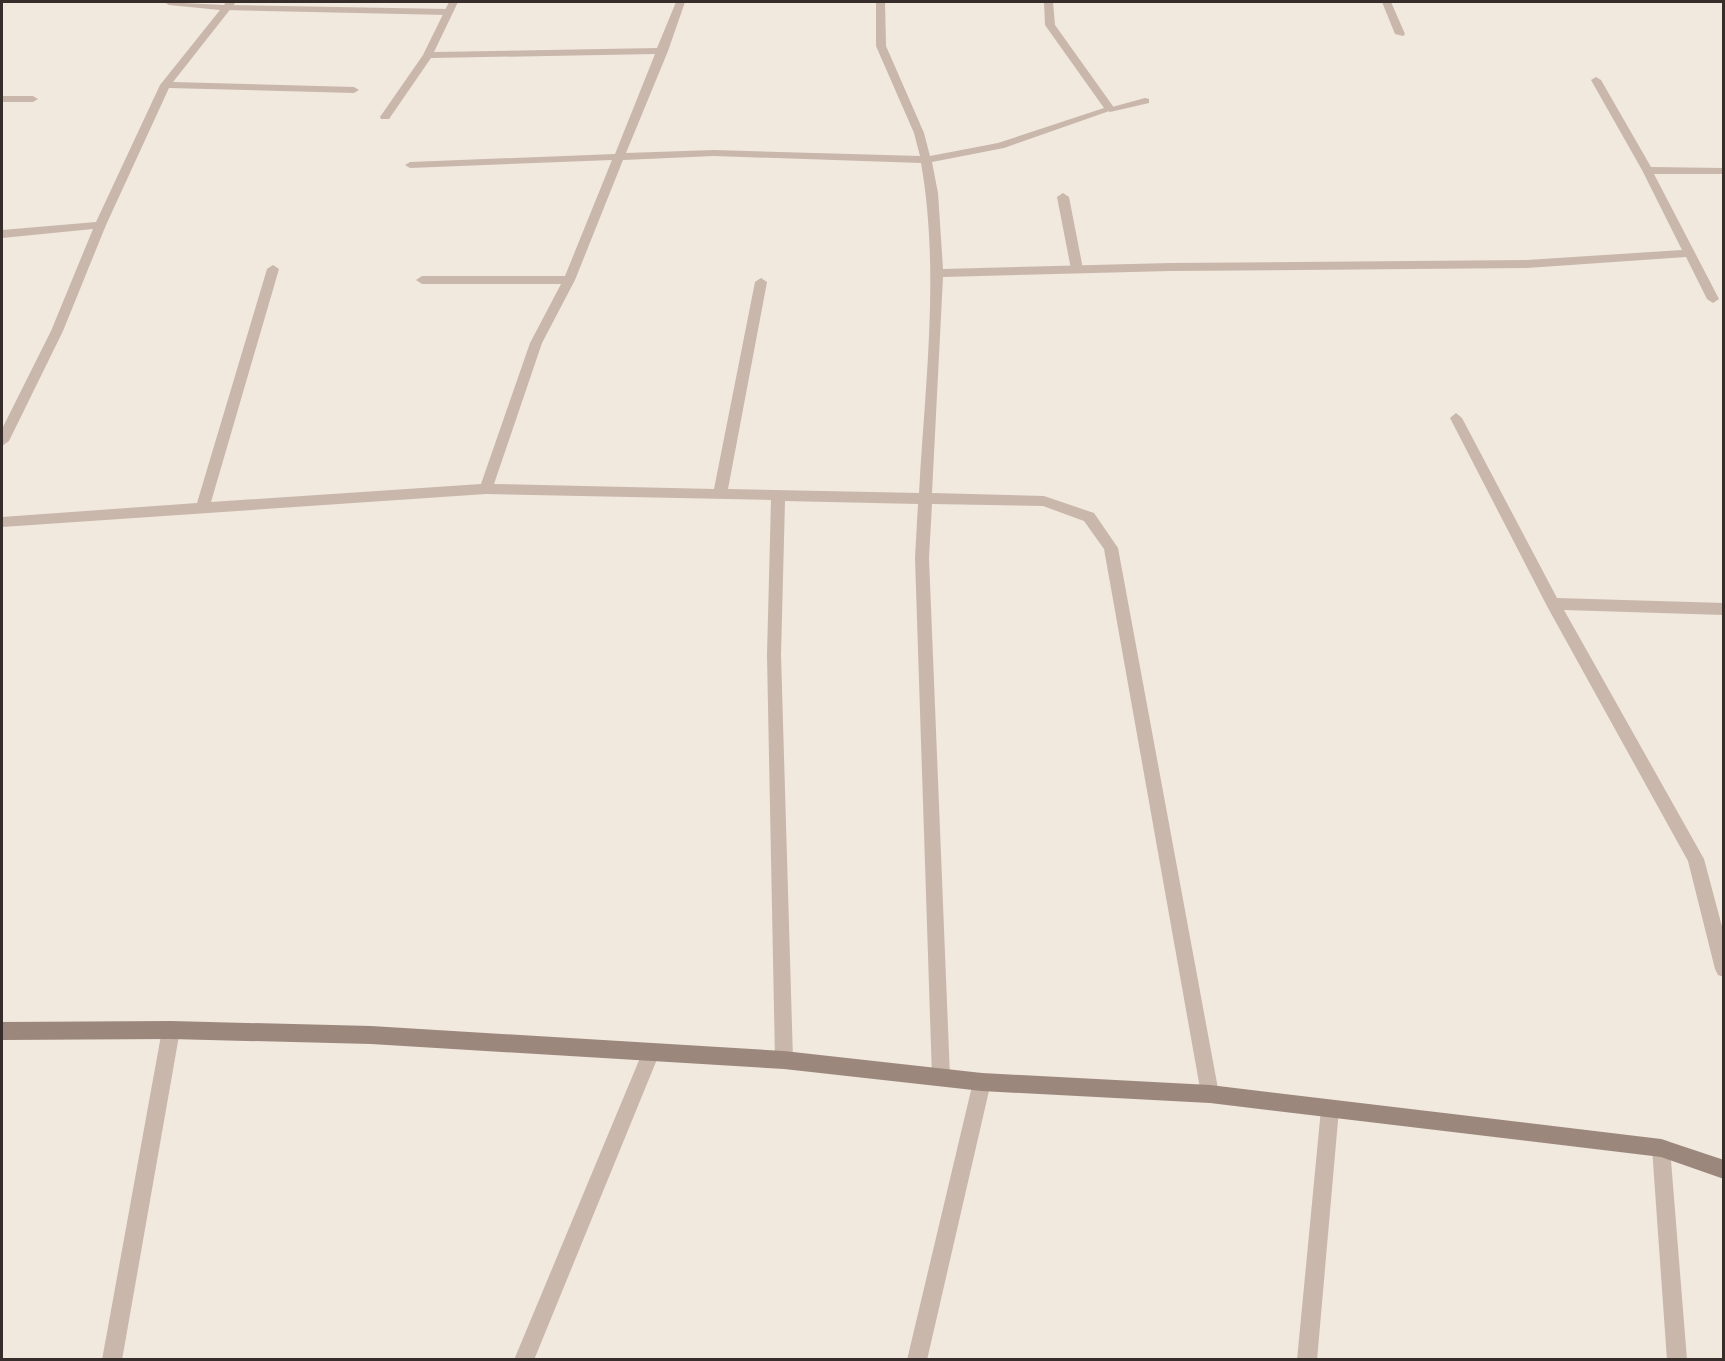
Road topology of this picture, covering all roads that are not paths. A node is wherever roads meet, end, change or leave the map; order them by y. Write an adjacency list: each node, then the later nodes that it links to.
1 (169, 2): 6 (street)
2 (681, 2): 9 (street)
3 (880, 2): 20 (street)
4 (1049, 2): 17 (street)
5 (1386, 2): 8 (street)
6 (230, 5): 7 (street); 12 (street)
7 (450, 7): 10 (street)
8 (1400, 34)
9 (663, 51): 10 (street); 19 (street)
10 (428, 55): 18 (street)
11 (1596, 80): 22 (street)
12 (165, 85): 13 (street); 25 (street)
13 (354, 90)
14 (2, 99): 15 (street)
15 (33, 99)
16 (1145, 101): 17 (street)
17 (1110, 109): 20 (street)
18 (386, 117)
19 (618, 158): 20 (street); 21 (street); 32 (street)
20 (926, 160): 30 (street)
21 (410, 165)
22 (1647, 170): 23 (street); 27 (street)
23 (1724, 171)
24 (1062, 197): 29 (street)
25 (100, 225): 26 (street); 36 (street)
26 (2, 234)
27 (1691, 253): 29 (street); 34 (street)
28 (273, 269): 41 (street)
29 (1077, 269): 30 (street)
30 (937, 273): 40 (street)
31 (422, 280): 32 (street)
32 (569, 280): 37 (street)
33 (761, 282): 38 (street)
34 (1713, 299)
35 (1456, 418): 43 (street)
36 (2, 441)
37 (486, 489): 38 (street); 41 (street)
38 (720, 495): 39 (street)
39 (778, 495): 40 (street); 49 (street)
40 (926, 498): 50 (street); 52 (street)
41 (202, 509): 42 (street)
42 (2, 522)
43 (1553, 604): 44 (street); 45 (street)
44 (1724, 609)
45 (1724, 969)
46 (171, 1030): 47 (street); 48 (street); 56 (street)
47 (2, 1031)
48 (651, 1052): 49 (street); 57 (street)
49 (784, 1060): 50 (street)
50 (942, 1077): 51 (street)
51 (982, 1082): 52 (street); 58 (street)
52 (1210, 1094): 53 (street)
53 (1330, 1108): 54 (street); 59 (street)
54 (1660, 1148): 55 (street); 60 (street)
55 (1724, 1170)
56 (112, 1359)
57 (524, 1359)
58 (917, 1359)
59 (1306, 1359)
60 (1677, 1359)

